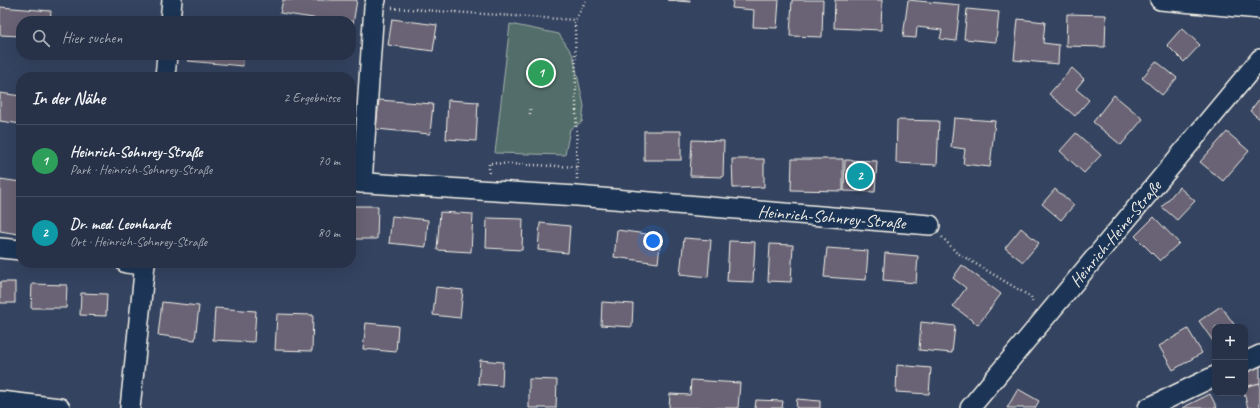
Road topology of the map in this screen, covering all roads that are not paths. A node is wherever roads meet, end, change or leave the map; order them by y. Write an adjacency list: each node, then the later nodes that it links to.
1 (172, 0): 5 (street)
2 (1160, 0): 4 (street)
3 (375, 4): 9 (street)
4 (1260, 9)
5 (170, 16)
6 (1260, 59): 20 (street, Heinrich-Heine-Straße)
7 (167, 60): 8 (street)
8 (165, 72)
9 (356, 182): 10 (street, Heinrich-Sohnrey-Straße)
10 (936, 232)
11 (0, 248): 12 (street)
12 (16, 250)
13 (145, 268): 19 (street)
14 (1260, 355): 15 (street)
15 (1248, 361)
16 (1212, 377): 21 (street)
17 (0, 401): 18 (street)
18 (60, 408)
19 (130, 408)
20 (970, 408)
21 (1148, 408)

